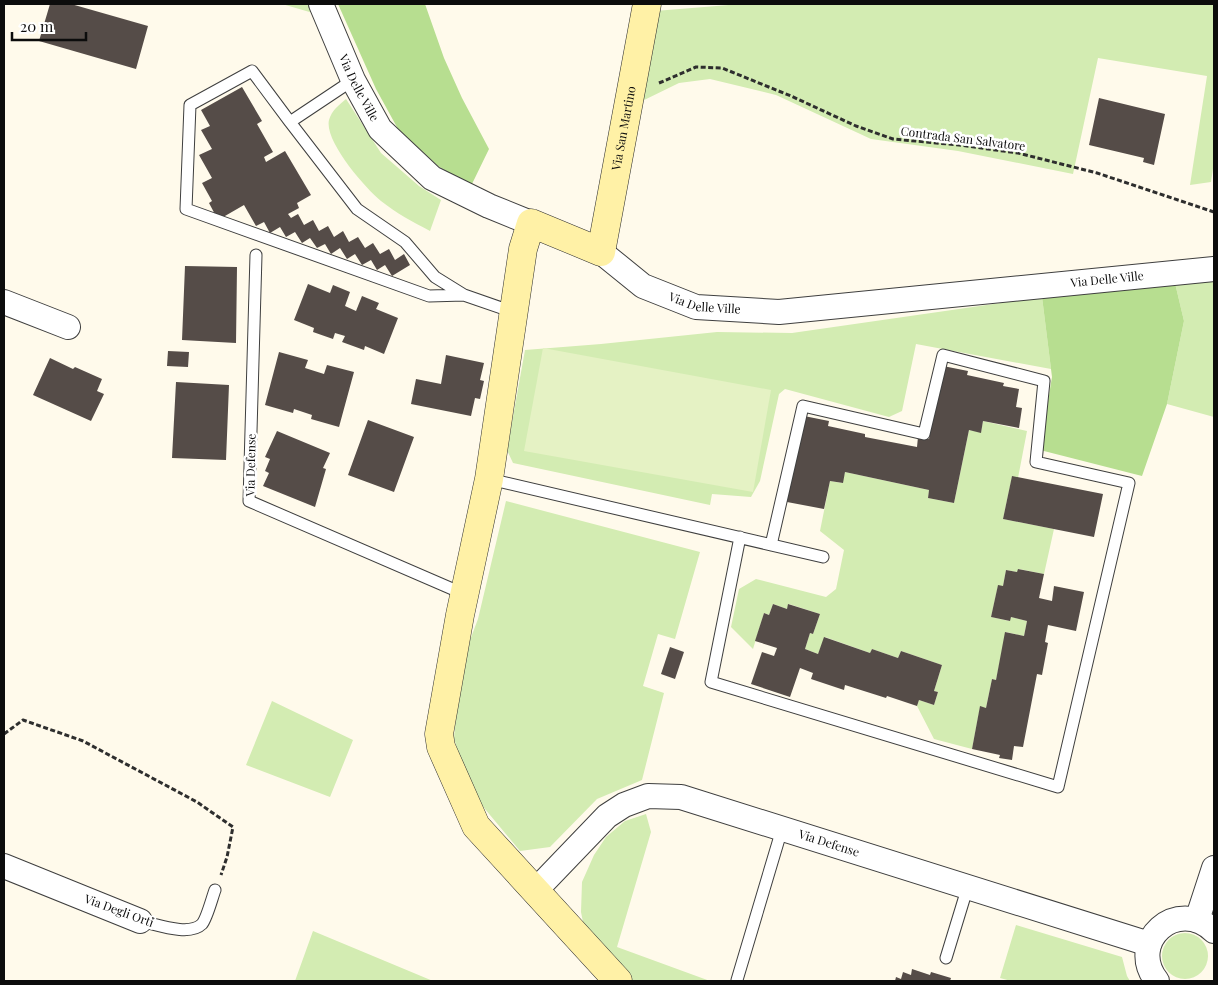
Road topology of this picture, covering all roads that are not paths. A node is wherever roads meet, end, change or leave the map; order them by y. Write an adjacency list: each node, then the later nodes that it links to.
1 (321, 4): 3 (street, Via Delle Ville)
2 (647, 4): 6 (street, Via San Martino)
3 (353, 80): 4 (lane); 5 (street, Via Delle Ville)
4 (290, 122): 9 (lane); 9 (lane)
5 (531, 223): 6 (street, Via Delle Ville); 11 (street)
6 (601, 252): 8 (street, Via Delle Ville)
7 (256, 255): 17 (lane, Via Defense)
8 (1214, 269)
9 (464, 296): 11 (lane)
10 (4, 302): 12 (street)
11 (512, 312): 13 (street)
12 (68, 327)
13 (489, 479): 14 (lane); 17 (street)
14 (740, 537): 15 (lane); 15 (lane)
15 (772, 545): 16 (lane)
16 (823, 557)
17 (464, 594): 23 (street)
18 (782, 829): 21 (street, Via Defense); 23 (street, Via Defense); 28 (lane)
19 (4, 866): 24 (street, Via Degli Orti)
20 (1214, 870): 25 (street)
21 (968, 886): 26 (street, Via Defense); 27 (lane)
22 (215, 890): 24 (lane, Via Degli Orti)
23 (535, 891): 29 (street)
24 (140, 920)
25 (1206, 925): 26 (street)
26 (1150, 944): 30 (street)
27 (946, 958)
28 (736, 980)
29 (618, 981)
30 (1157, 981)

